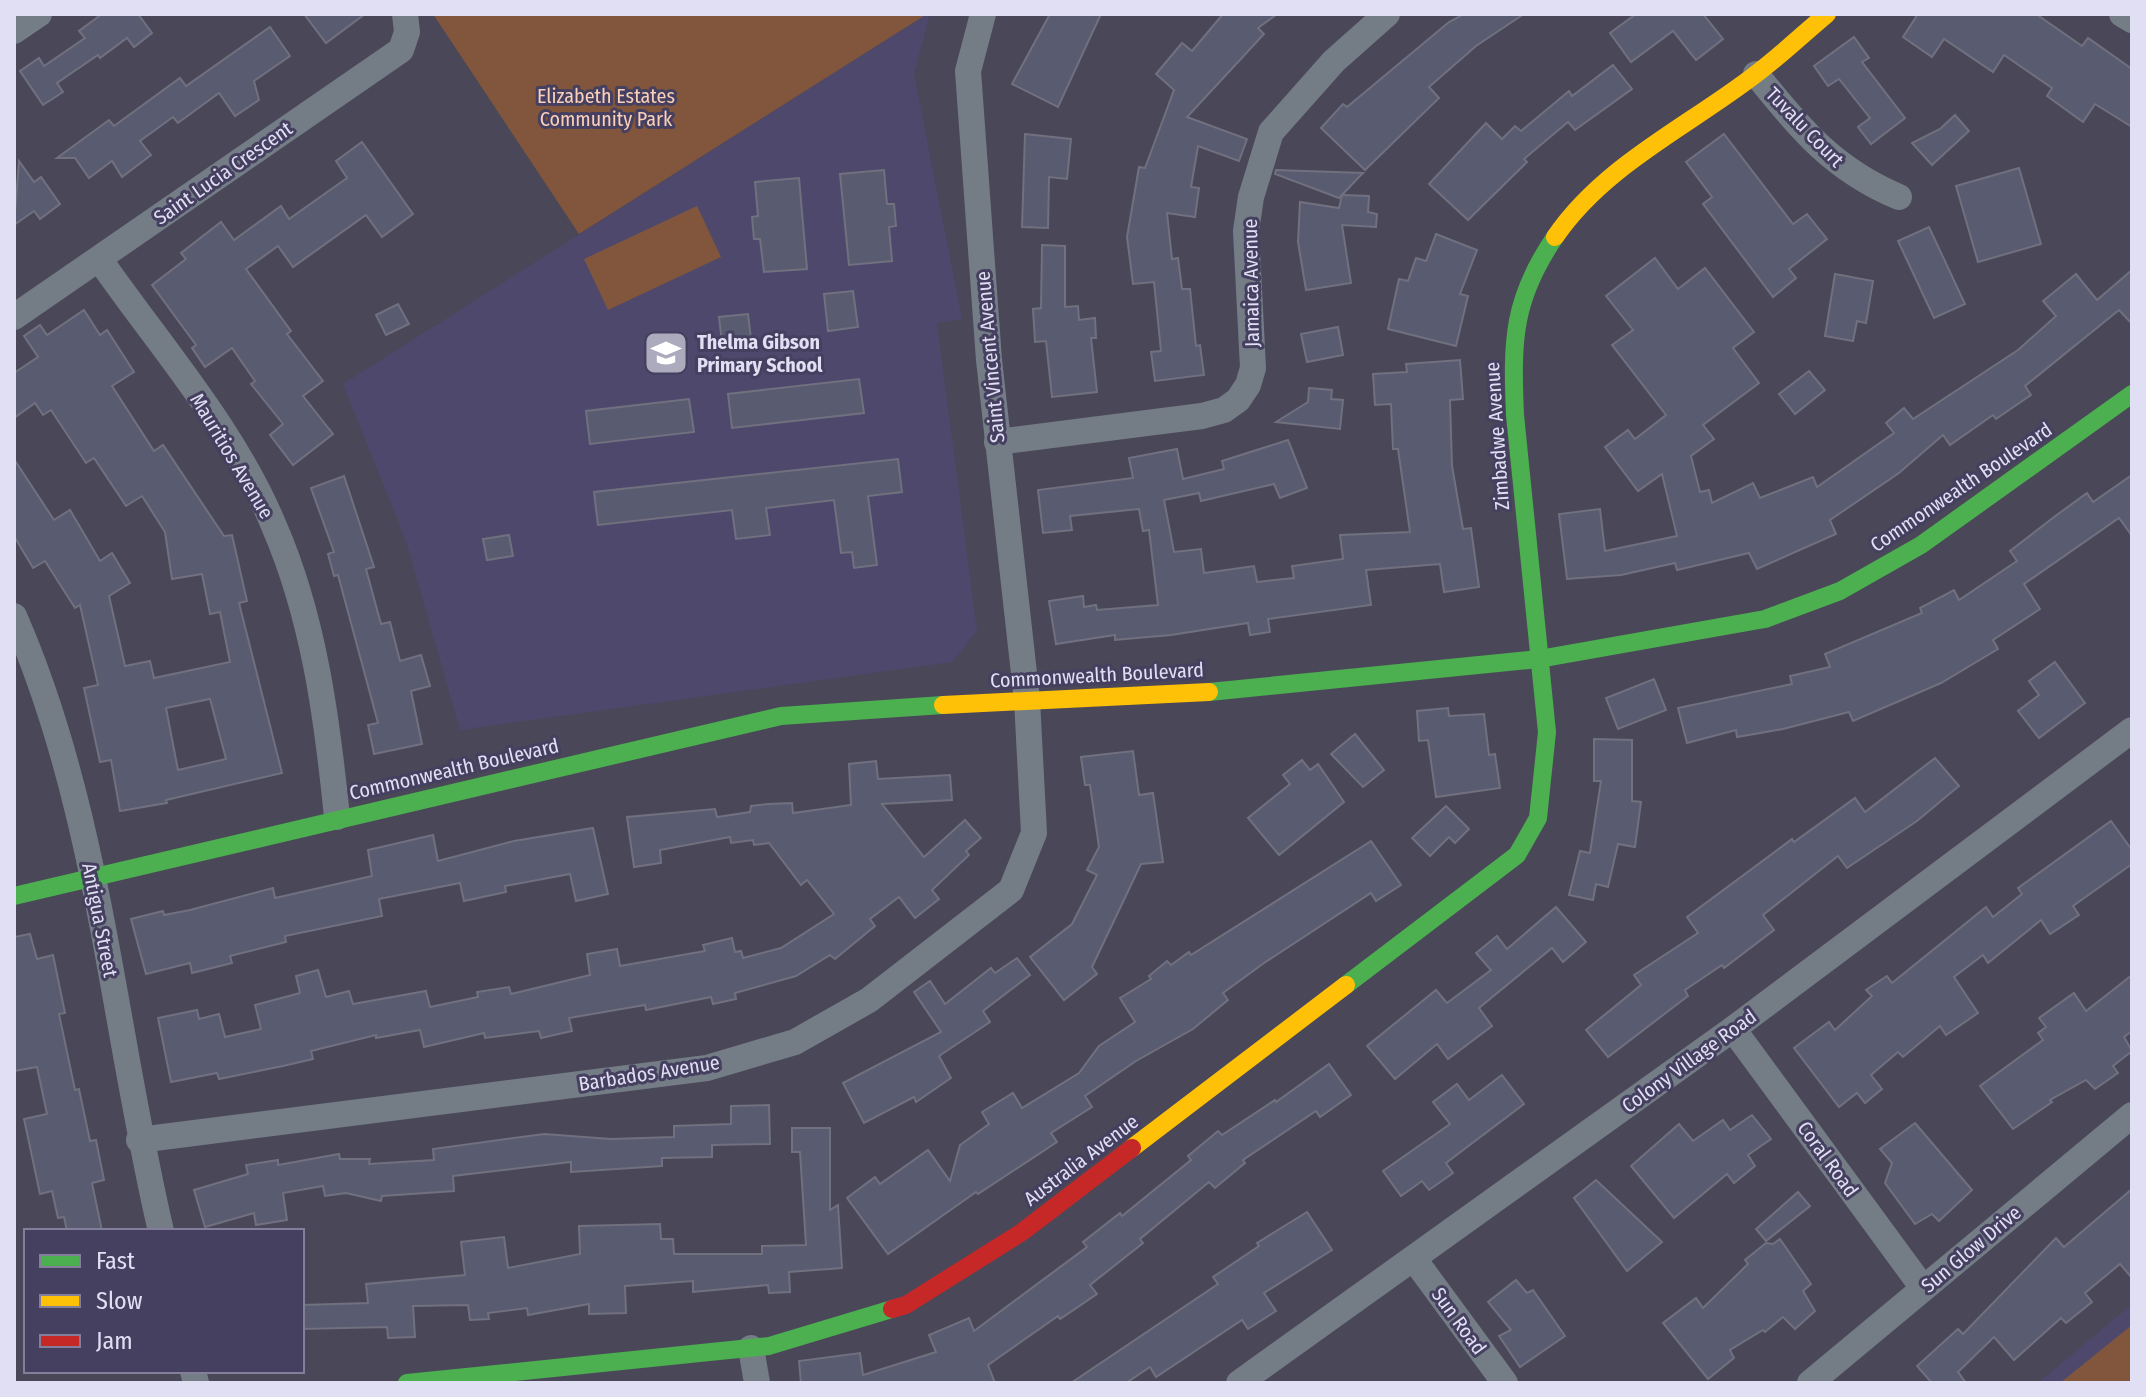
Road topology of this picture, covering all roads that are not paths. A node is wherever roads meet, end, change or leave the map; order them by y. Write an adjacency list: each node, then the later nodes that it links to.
1 (39, 14): 8 (street)
2 (405, 14): 11 (street, Saint Lucia Crescent)
3 (983, 14): 14 (street, Saint Vincent Avenue)
4 (1387, 14): 14 (street, Jamaica Avenue)
5 (1827, 14): 9 (street, Zimbadwe Avenue)
6 (2122, 14): 7 (street)
7 (2132, 20)
8 (14, 31)
9 (1756, 74): 10 (street, Tuvalu Court); 16 (street, Zimbadwe Avenue)
10 (1899, 197)
11 (100, 260): 12 (street, Saint Lucia Crescent); 19 (street, Mauritios Avenue)
12 (14, 317)
13 (2132, 394): 16 (street, Commonwealth Boulevard)
14 (997, 442): 17 (street, Saint Vincent Avenue)
15 (14, 616): 20 (street, Antigua Street)
16 (1539, 659): 17 (street, Commonwealth Boulevard); 28 (street, Australia Avenue)
17 (1027, 700): 19 (street, Commonwealth Boulevard); 24 (street, Barbados Avenue)
18 (2132, 730): 22 (street, Colony Village Road)
19 (337, 817): 20 (street, Commonwealth Boulevard)
20 (93, 877): 21 (street, Commonwealth Boulevard); 24 (street, Antigua Street)
21 (14, 896)
22 (1733, 1029): 26 (street, Colony Village Road); 27 (street, Coral Road)
23 (2132, 1115): 27 (street, Sun Glow Drive)
24 (139, 1140): 25 (street, Antigua Street)
25 (161, 1229)
26 (1414, 1259): 32 (street, Colony Village Road); 33 (street, Sun Road)
27 (1923, 1288): 34 (street, Sun Glow Drive)
28 (751, 1348): 29 (street, Australia Avenue); 31 (street)
29 (489, 1379): 30 (street, Australia Avenue)
30 (407, 1383)
31 (757, 1383)
32 (1239, 1383)
33 (1505, 1383)
34 (1810, 1383)

